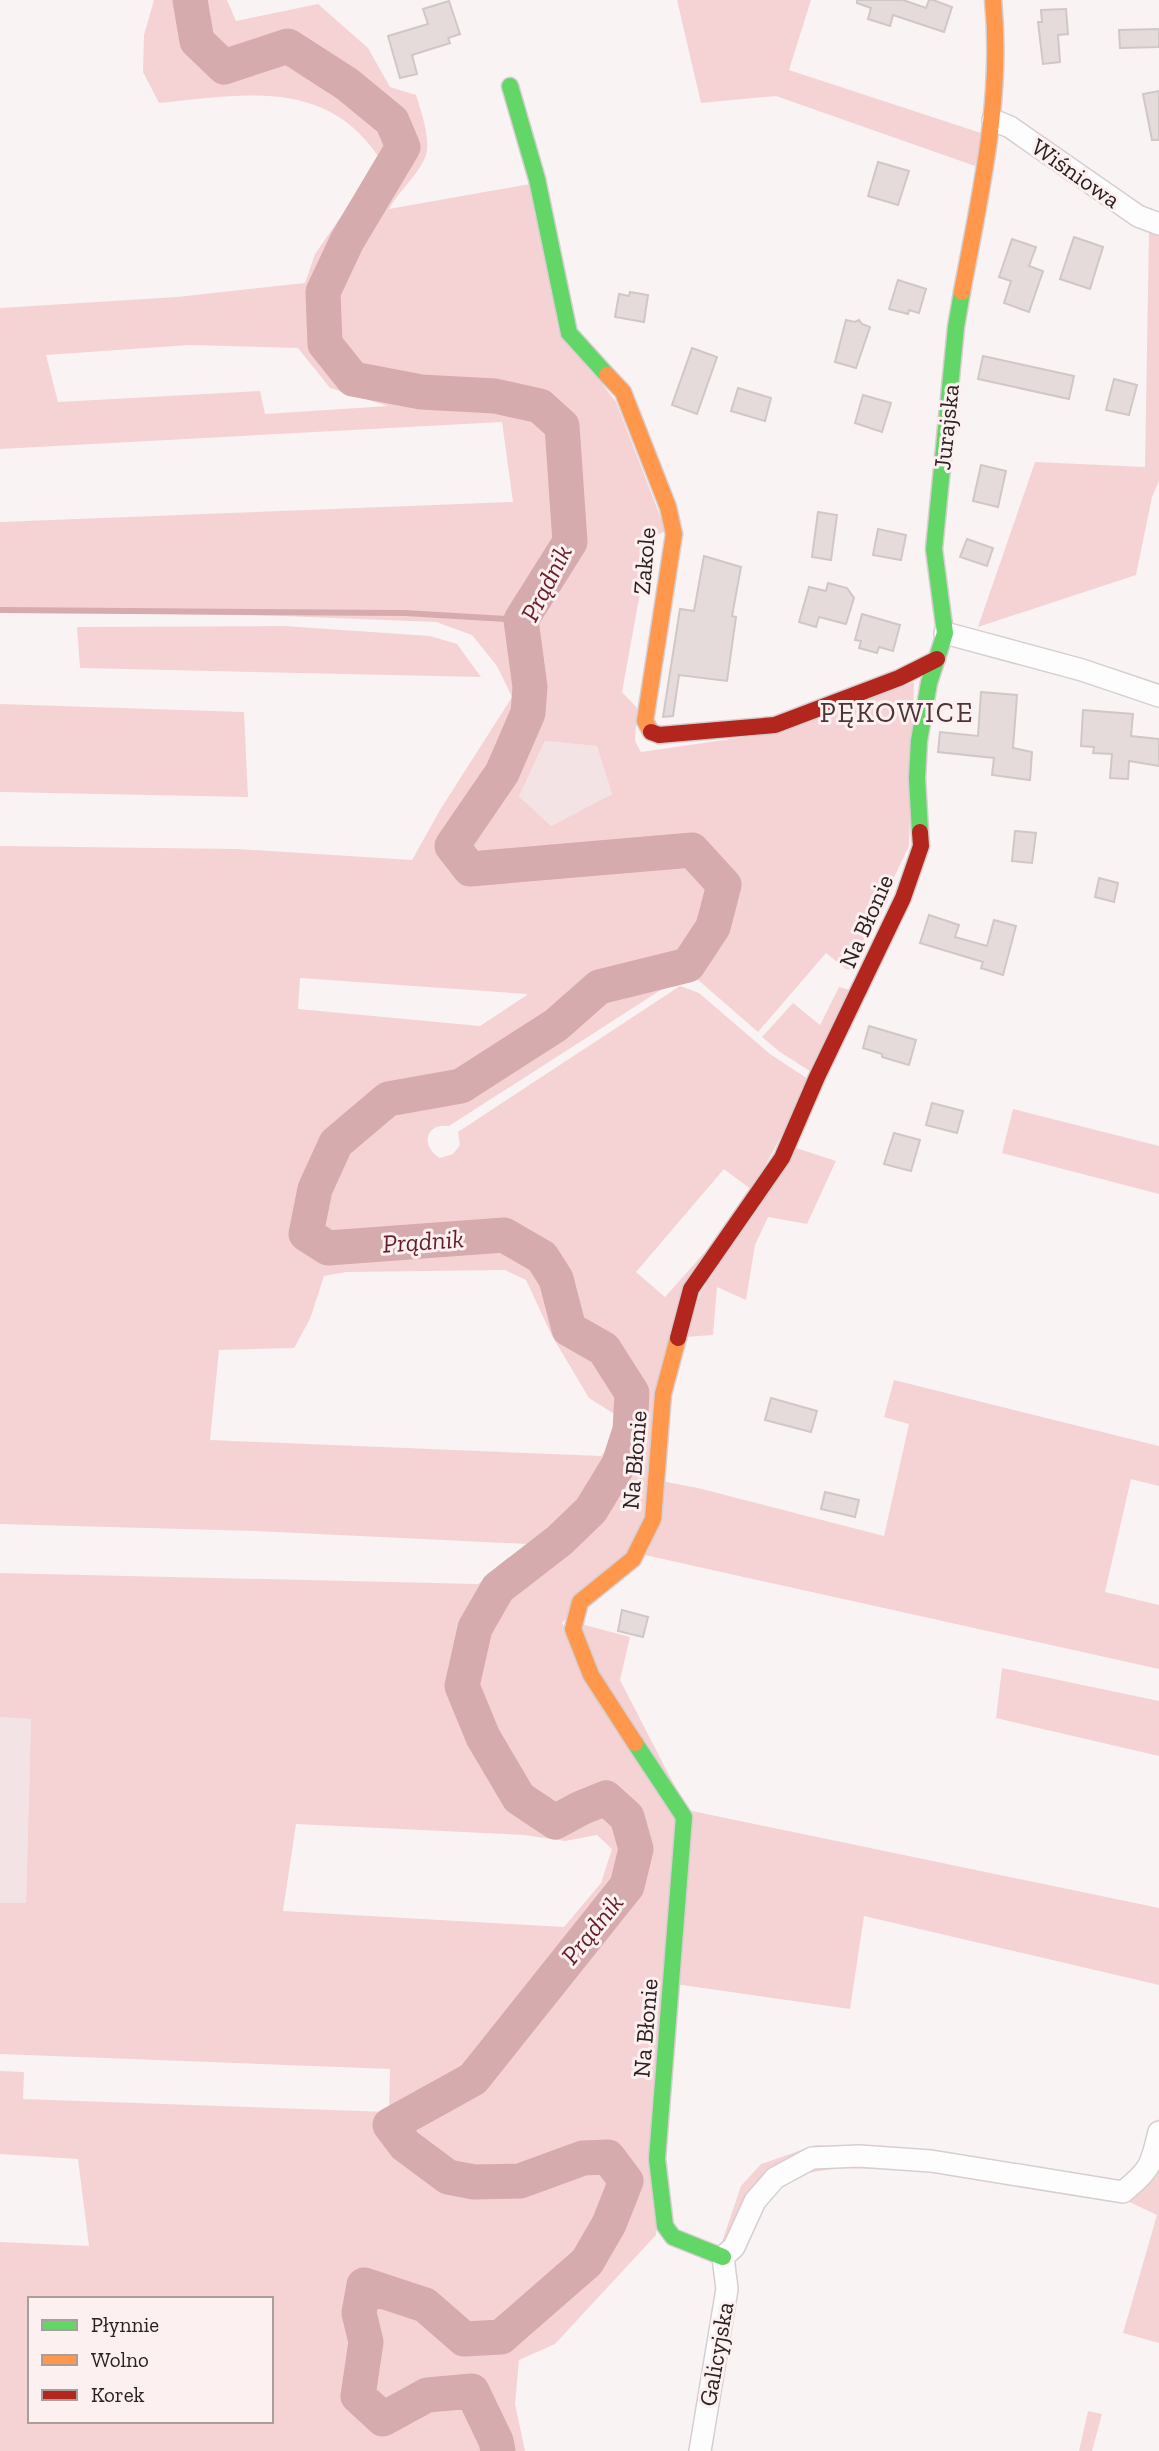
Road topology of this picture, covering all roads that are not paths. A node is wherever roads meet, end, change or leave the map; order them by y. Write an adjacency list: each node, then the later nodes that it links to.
1 (993, 0): 3 (street, Jurajska)
2 (510, 86): 6 (street, Zakole)
3 (993, 120): 4 (street, Wiśniowa); 5 (street, Jurajska)
4 (1159, 224)
5 (945, 634): 6 (street, Na Błonie); 7 (street)
6 (937, 659): 9 (street, Na Błonie)
7 (1159, 696)
8 (1159, 2132): 9 (street)
9 (723, 2257): 10 (street, Galicyjska)
10 (700, 2451)

